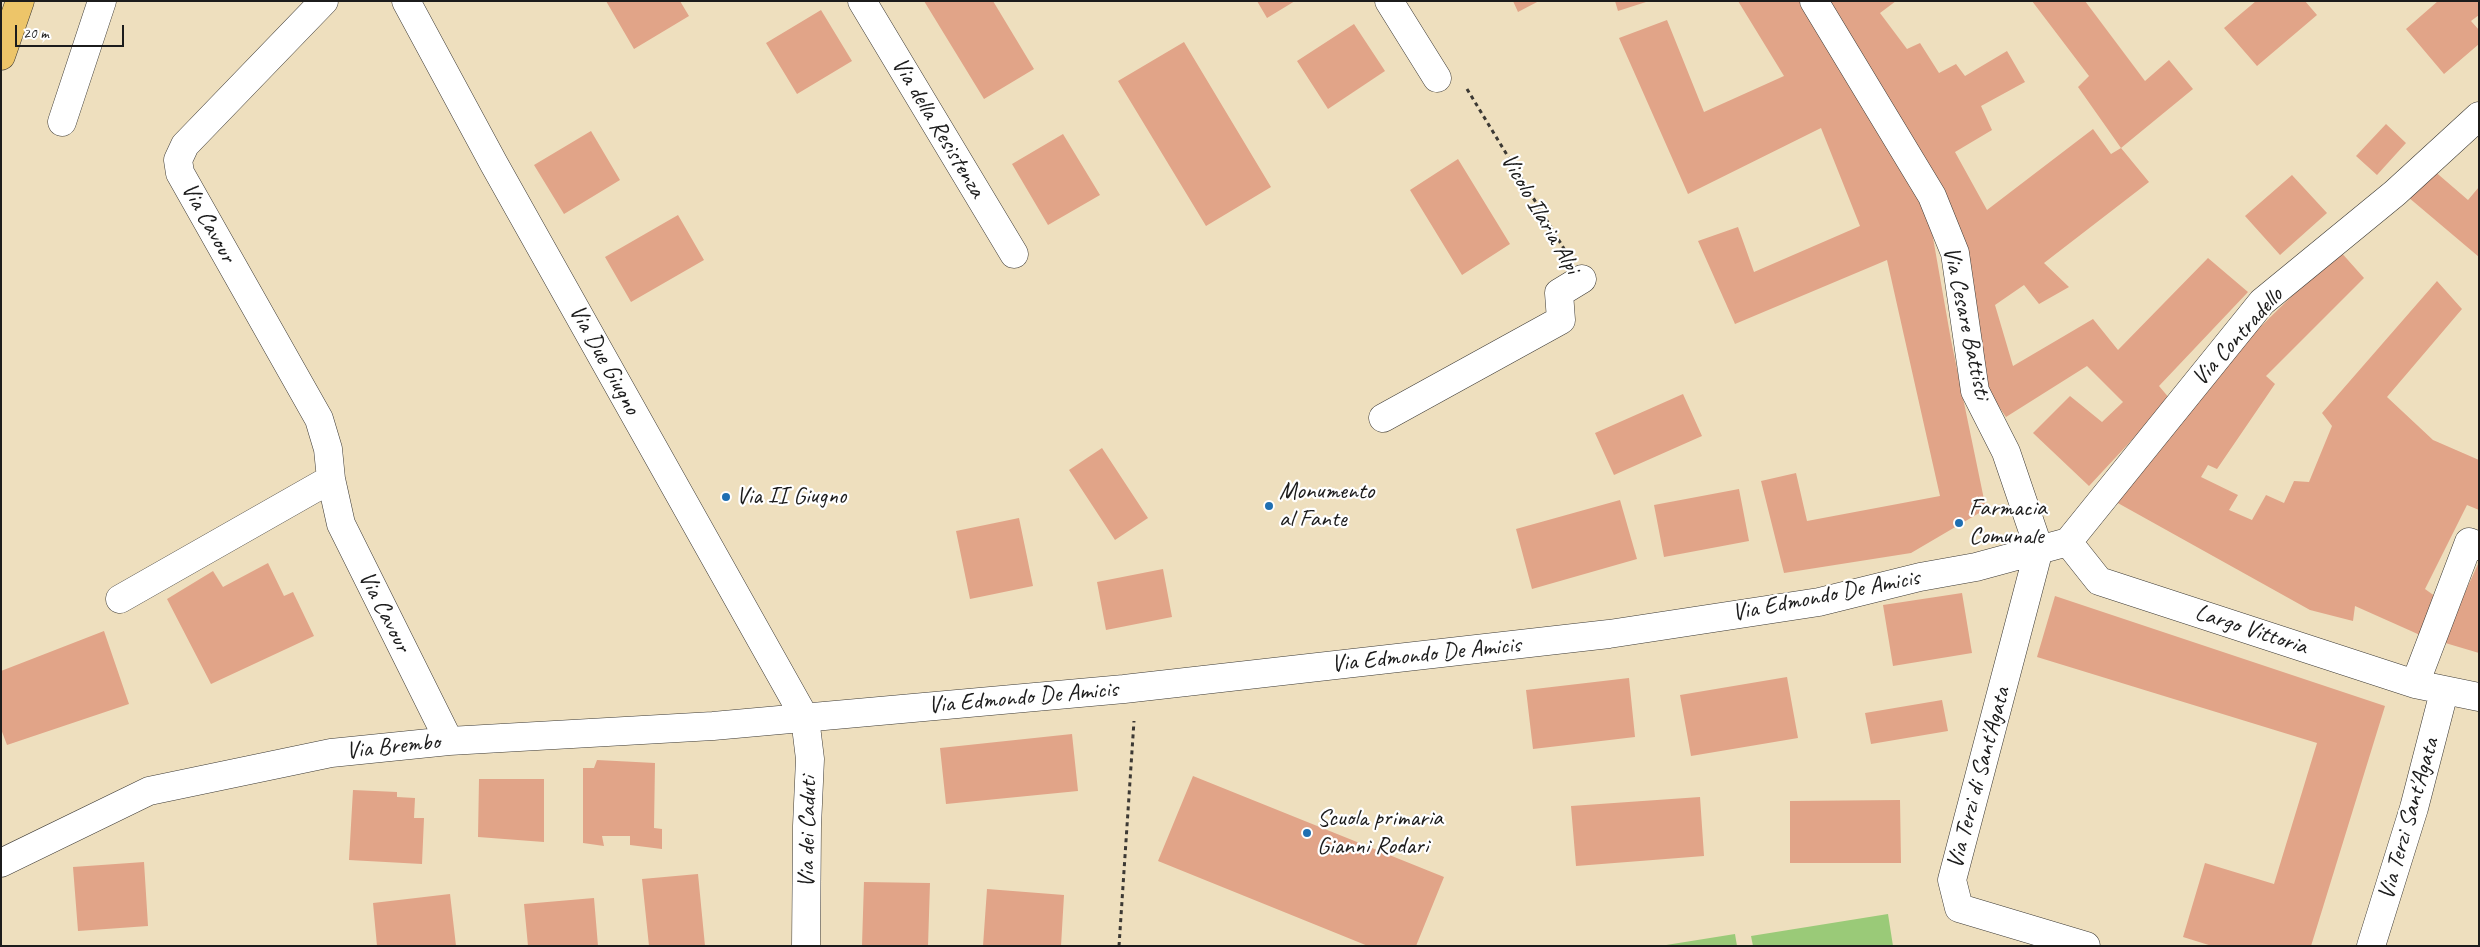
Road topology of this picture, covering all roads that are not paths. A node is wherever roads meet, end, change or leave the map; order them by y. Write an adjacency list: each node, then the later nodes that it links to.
1 (20, 1): 8 (highway)
2 (102, 1): 11 (street)
3 (324, 1): 15 (street, Via Cavour)
4 (406, 1): 23 (street, Via Due Giugno)
5 (862, 1): 12 (street, Via della Resistenza)
6 (1389, 1): 9 (street)
7 (1814, 1): 18 (street, Via Cesare Battisti)
8 (1, 56)
9 (1437, 78)
10 (2479, 116): 16 (street, Via Contradello)
11 (62, 122)
12 (1014, 254)
13 (1582, 279): 14 (street, Vicolo Ilaria Alpi)
14 (1383, 418)
15 (331, 479): 19 (street); 24 (street, Via Cavour)
16 (2068, 542): 18 (street); 20 (street, Largo Vittoria)
17 (2479, 546): 20 (street)
18 (2040, 549): 23 (street, Via Edmondo De Amicis); 27 (street, Via Terzi di Sant'Agata)
19 (120, 599)
20 (2415, 684): 21 (street, Largo Vittoria)
21 (2444, 692): 22 (street, Largo Vittoria); 28 (street, Via Terzi Sant'Agata)
22 (2479, 697)
23 (805, 718): 24 (street, Via Brembo); 26 (street, Via dei Caduti)
24 (450, 741): 25 (street, Via Brembo)
25 (1, 863)
26 (806, 946)
27 (2086, 946)
28 (2371, 946)

